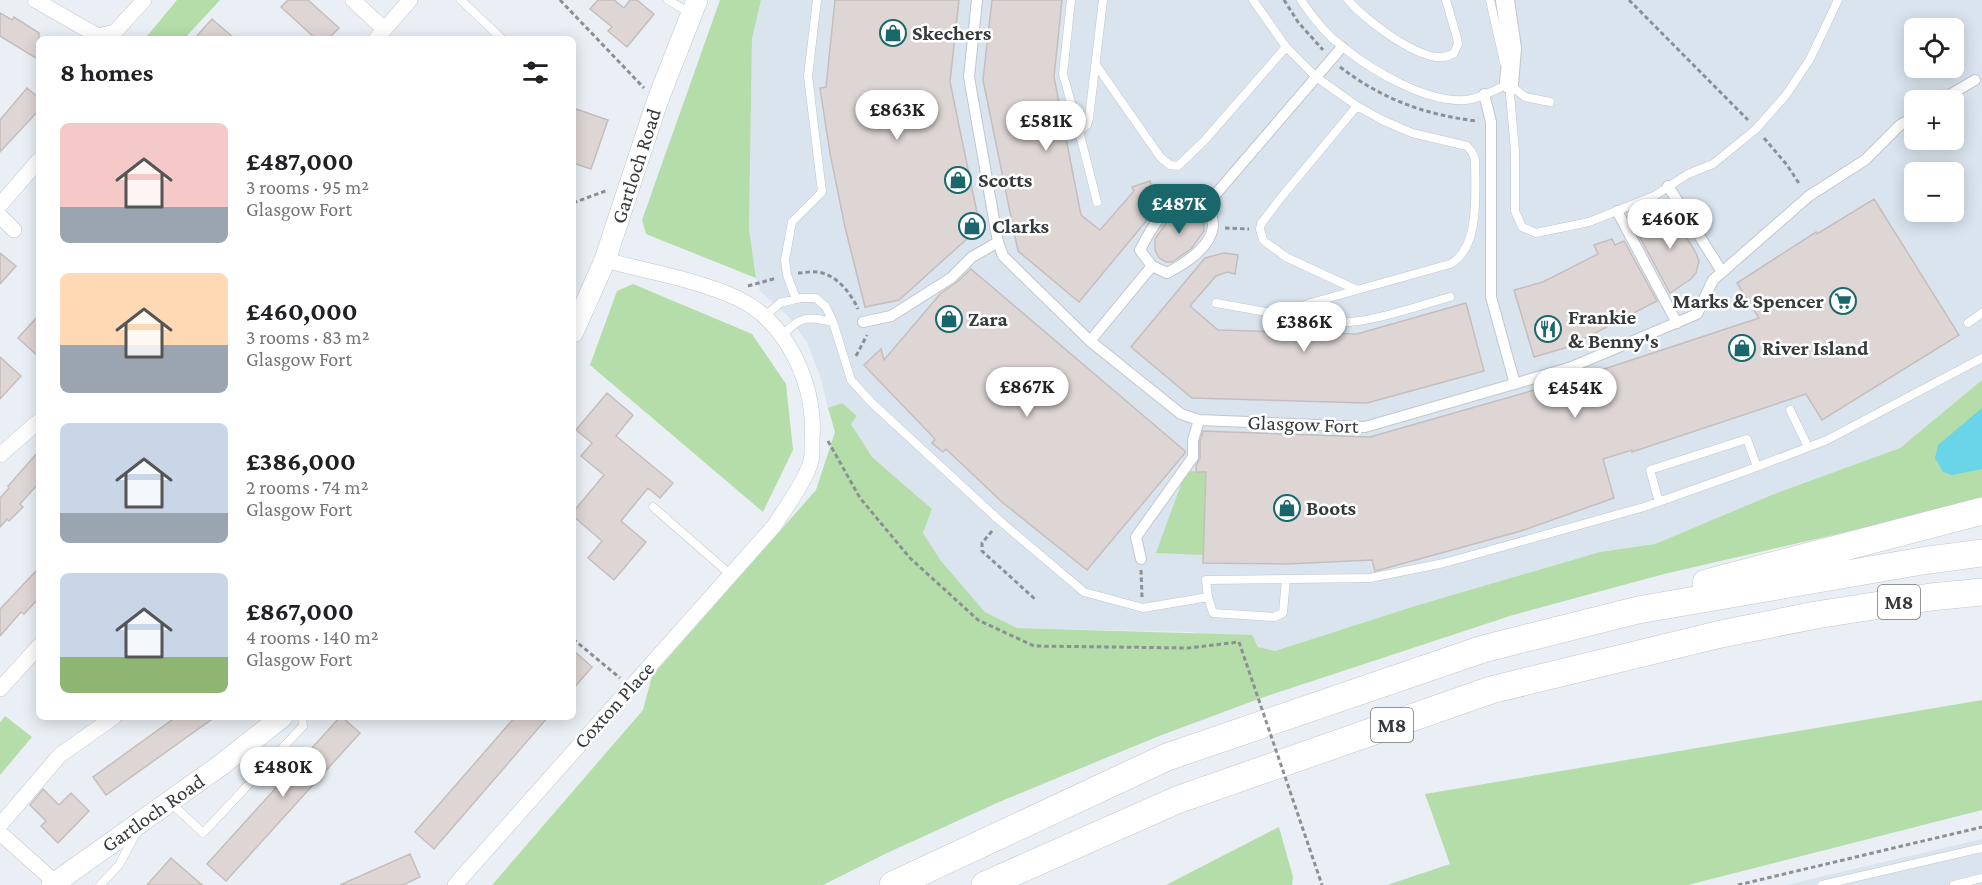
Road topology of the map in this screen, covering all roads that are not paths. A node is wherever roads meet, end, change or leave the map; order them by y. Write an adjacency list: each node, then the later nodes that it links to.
1 (35, 0): 2 (street)
2 (144, 0)
3 (352, 0): 19 (street)
4 (410, 0): 19 (street)
5 (461, 0): 20 (lane)
6 (668, 0): 18 (lane)
7 (817, 0): 47 (lane)
8 (977, 0): 41 (street, Glasgow Fort)
9 (1071, 0): 32 (lane)
10 (1103, 0): 23 (lane)
11 (1253, 0): 21 (lane)
12 (1301, 0): 22 (lane)
13 (1348, 0): 14 (lane)
14 (1446, 0)
15 (1490, 0): 26 (lane)
16 (1505, 0): 26 (street)
17 (1838, 0): 34 (lane)
18 (694, 7): 42 (main road, Gartloch Road)
19 (380, 34)
20 (499, 36)
21 (1286, 47): 23 (lane); 24 (lane)
22 (1342, 47): 24 (street); 28 (lane)
23 (1096, 65): 32 (lane)
24 (1316, 76): 30 (lane); 36 (street)
25 (1975, 80): 27 (street)
26 (1509, 84): 28 (lane); 29 (lane); 38 (lane)
27 (1958, 90)
28 (1484, 94): 60 (street)
29 (1550, 102)
30 (1357, 106): 45 (lane); 45 (lane)
31 (1904, 123): 44 (street)
32 (1079, 131): 35 (lane)
33 (36, 163): 37 (street)
34 (1668, 186): 38 (lane); 44 (street)
35 (1097, 202)
36 (1209, 202): 43 (street); 43 (street)
37 (0, 205)
38 (1617, 211): 54 (street)
39 (0, 216): 40 (street)
40 (14, 230)
41 (998, 243): 53 (street); 58 (street, Glasgow Fort)
42 (605, 260): 50 (street, Coxton Place); 56 (main road, Gartloch Road)
43 (1152, 267): 58 (street)
44 (1722, 272): 54 (street, Glasgow Fort)
45 (1357, 290): 51 (lane)
46 (1450, 297): 51 (lane)
47 (796, 299): 50 (lane); 52 (lane)
48 (1216, 303): 51 (lane)
49 (1982, 313): 55 (lane)
50 (764, 318): 57 (street, Coxton Place)
51 (1300, 318)
52 (833, 322): 57 (lane); 75 (lane)
53 (863, 322)
54 (1677, 323): 60 (street, Glasgow Fort)
55 (1968, 323)
56 (576, 325)
57 (781, 336): 72 (street, Coxton Place)
58 (1090, 341): 62 (street, Glasgow Fort)
59 (1982, 358): 64 (lane)
60 (1515, 384): 62 (street, Glasgow Fort)
61 (1790, 410): 64 (lane)
62 (1199, 420): 71 (street)
63 (36, 423): 65 (street)
64 (1808, 447): 66 (lane)
65 (2, 449)
66 (1757, 467): 67 (lane); 67 (lane)
67 (1659, 502): 73 (lane)
68 (653, 507): 72 (lane)
69 (1982, 511): 77 (highway)
70 (1982, 553): 77 (highway, M8)
71 (1141, 559)
72 (731, 575): 92 (street, Coxton Place)
73 (1286, 579): 75 (lane); 75 (lane)
74 (1982, 592): 78 (highway, M8)
75 (1208, 597)
76 (1982, 608): 78 (highway)
77 (1638, 610): 93 (highway, M8)
78 (1816, 615): 94 (highway, M8)
79 (36, 649): 80 (street)
80 (0, 689)
81 (110, 720): 86 (street)
82 (278, 720): 84 (main road, Gartloch Road)
83 (302, 720): 84 (lane)
84 (170, 802): 85 (main road, Gartloch Road)
85 (141, 823): 90 (main road, Gartloch Road); 91 (lane)
86 (0, 825)
87 (0, 833): 90 (street)
88 (1982, 848): 95 (lane)
89 (1982, 878): 96 (lane)
90 (53, 884)
91 (100, 885)
92 (455, 885)
93 (892, 885)
94 (985, 885)
95 (1822, 885)
96 (1954, 885)

